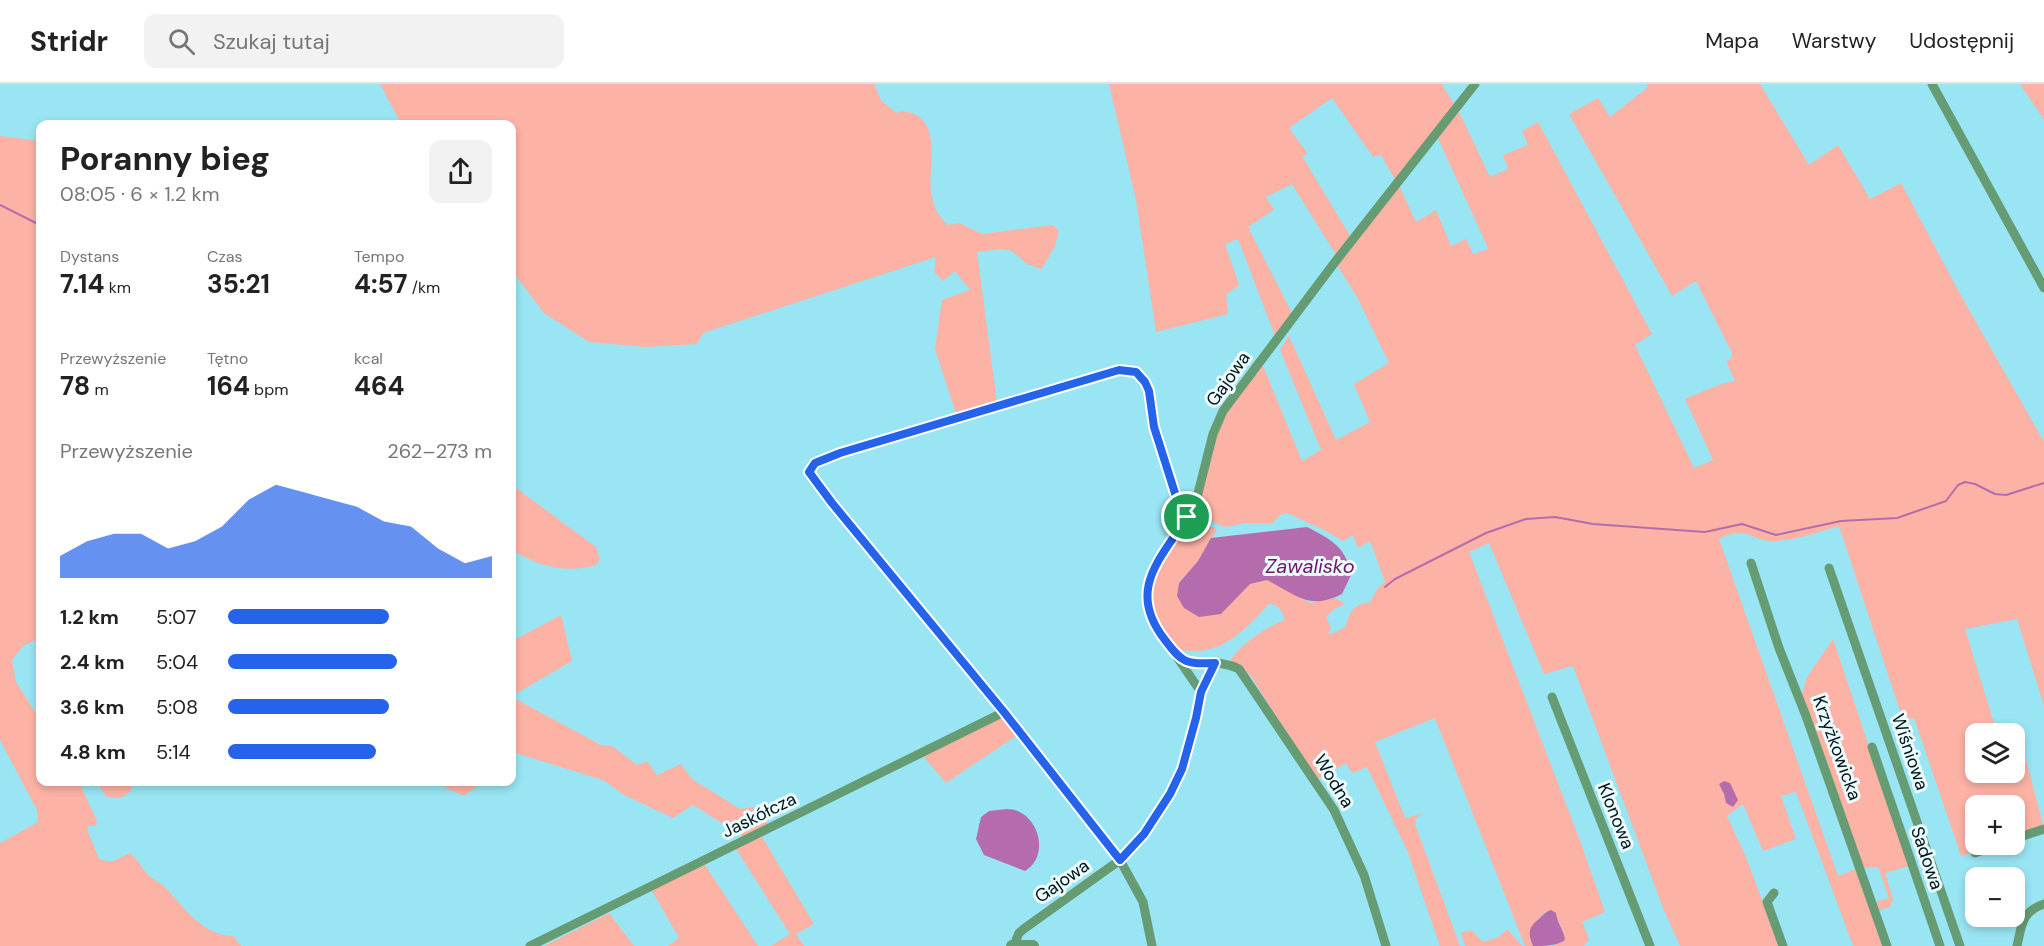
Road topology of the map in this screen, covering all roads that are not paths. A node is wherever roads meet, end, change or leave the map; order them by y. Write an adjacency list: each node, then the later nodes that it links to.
1 (1475, 84): 4 (street, Gajowa)
2 (1932, 84): 3 (street)
3 (2044, 288)
4 (1187, 517): 7 (street, Gajowa); 11 (street)
5 (1751, 563): 25 (street, Krzyżkowicka)
6 (1829, 568): 27 (street, Wiśniowa)
7 (1178, 658): 8 (street, Wodna); 9 (street, Gajowa)
8 (1215, 663): 9 (street); 22 (street, Wodna)
9 (1201, 692): 15 (street, Gajowa)
10 (1552, 697): 23 (street, Klonowa)
11 (1002, 713): 15 (street); 18 (street, Jaskółcza)
12 (1872, 747): 26 (street, Sadowa)
13 (2044, 829): 14 (street)
14 (2025, 835)
15 (1120, 860): 19 (street, Gajowa); 21 (street)
16 (1774, 893): 24 (street)
17 (2044, 904): 28 (street)
18 (530, 946)
19 (1013, 946): 20 (street)
20 (1033, 946)
21 (1152, 946)
22 (1386, 946)
23 (1650, 946)
24 (1783, 946)
25 (1887, 946)
26 (1940, 946)
27 (1960, 946)
28 (2017, 946)

